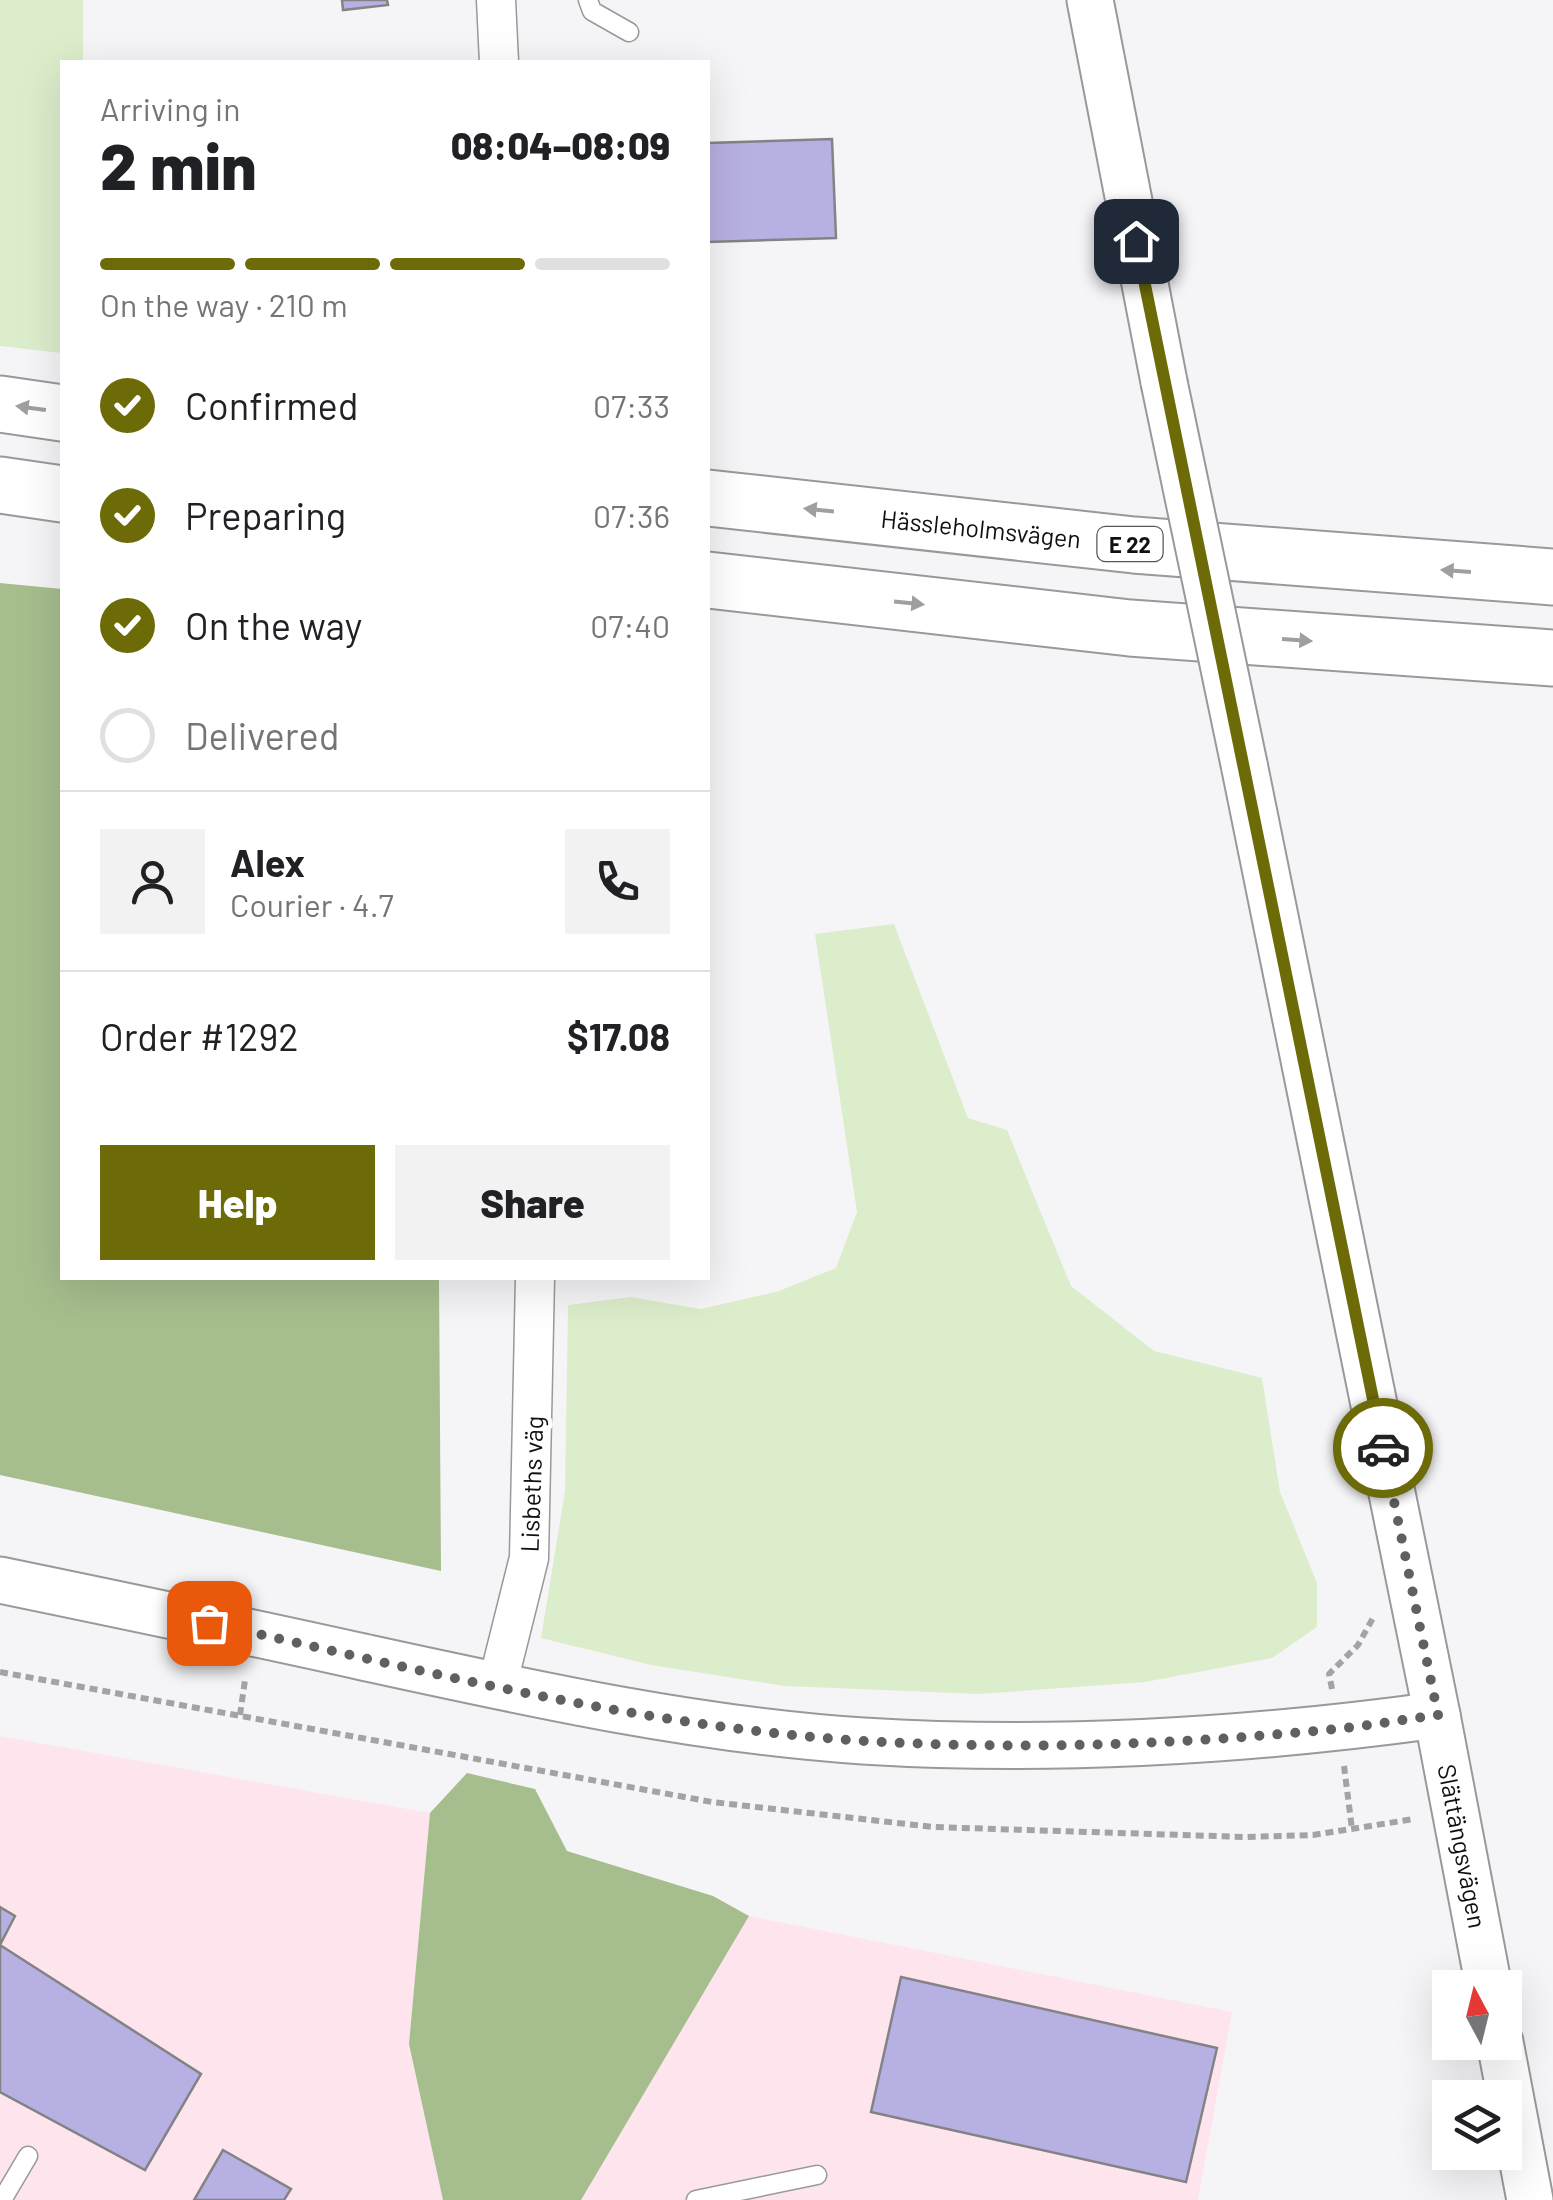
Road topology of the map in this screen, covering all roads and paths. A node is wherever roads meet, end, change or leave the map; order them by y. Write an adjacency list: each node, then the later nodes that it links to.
1 (496, 0): 5 (street)
2 (588, 0): 4 (lane)
3 (1090, 0): 22 (street, Slättängsvägen, bridge)
4 (629, 32)
5 (499, 60)
6 (0, 404): 7 (highway, one-way to 6)
7 (60, 413)
8 (0, 485): 9 (highway)
9 (60, 494)
10 (710, 498): 13 (highway, Hässleholmsvägen / E 22, one-way to 10)
11 (0, 502): 12 (highway)
12 (60, 505)
13 (1553, 578)
14 (710, 580): 15 (highway, one-way to 15)
15 (1553, 658)
16 (536, 1280): 20 (street, Lisbeths väg)
17 (0, 1580): 20 (street)
18 (0, 1672): 21 (path)
19 (245, 1680): 21 (path)
20 (497, 1686): 23 (street)
21 (240, 1715): 25 (path)
22 (1438, 1715): 23 (street); 24 (street, Slättängsvägen)
23 (1338, 1729): 25 (path)
24 (1456, 1809): 25 (path); 26 (street, Slättängsvägen)
25 (1352, 1829)
26 (1486, 1970)
27 (1503, 2060): 32 (street)
28 (28, 2156): 30 (lane)
29 (817, 2174): 31 (lane)
30 (2, 2200)
31 (696, 2200)
32 (1530, 2200)

